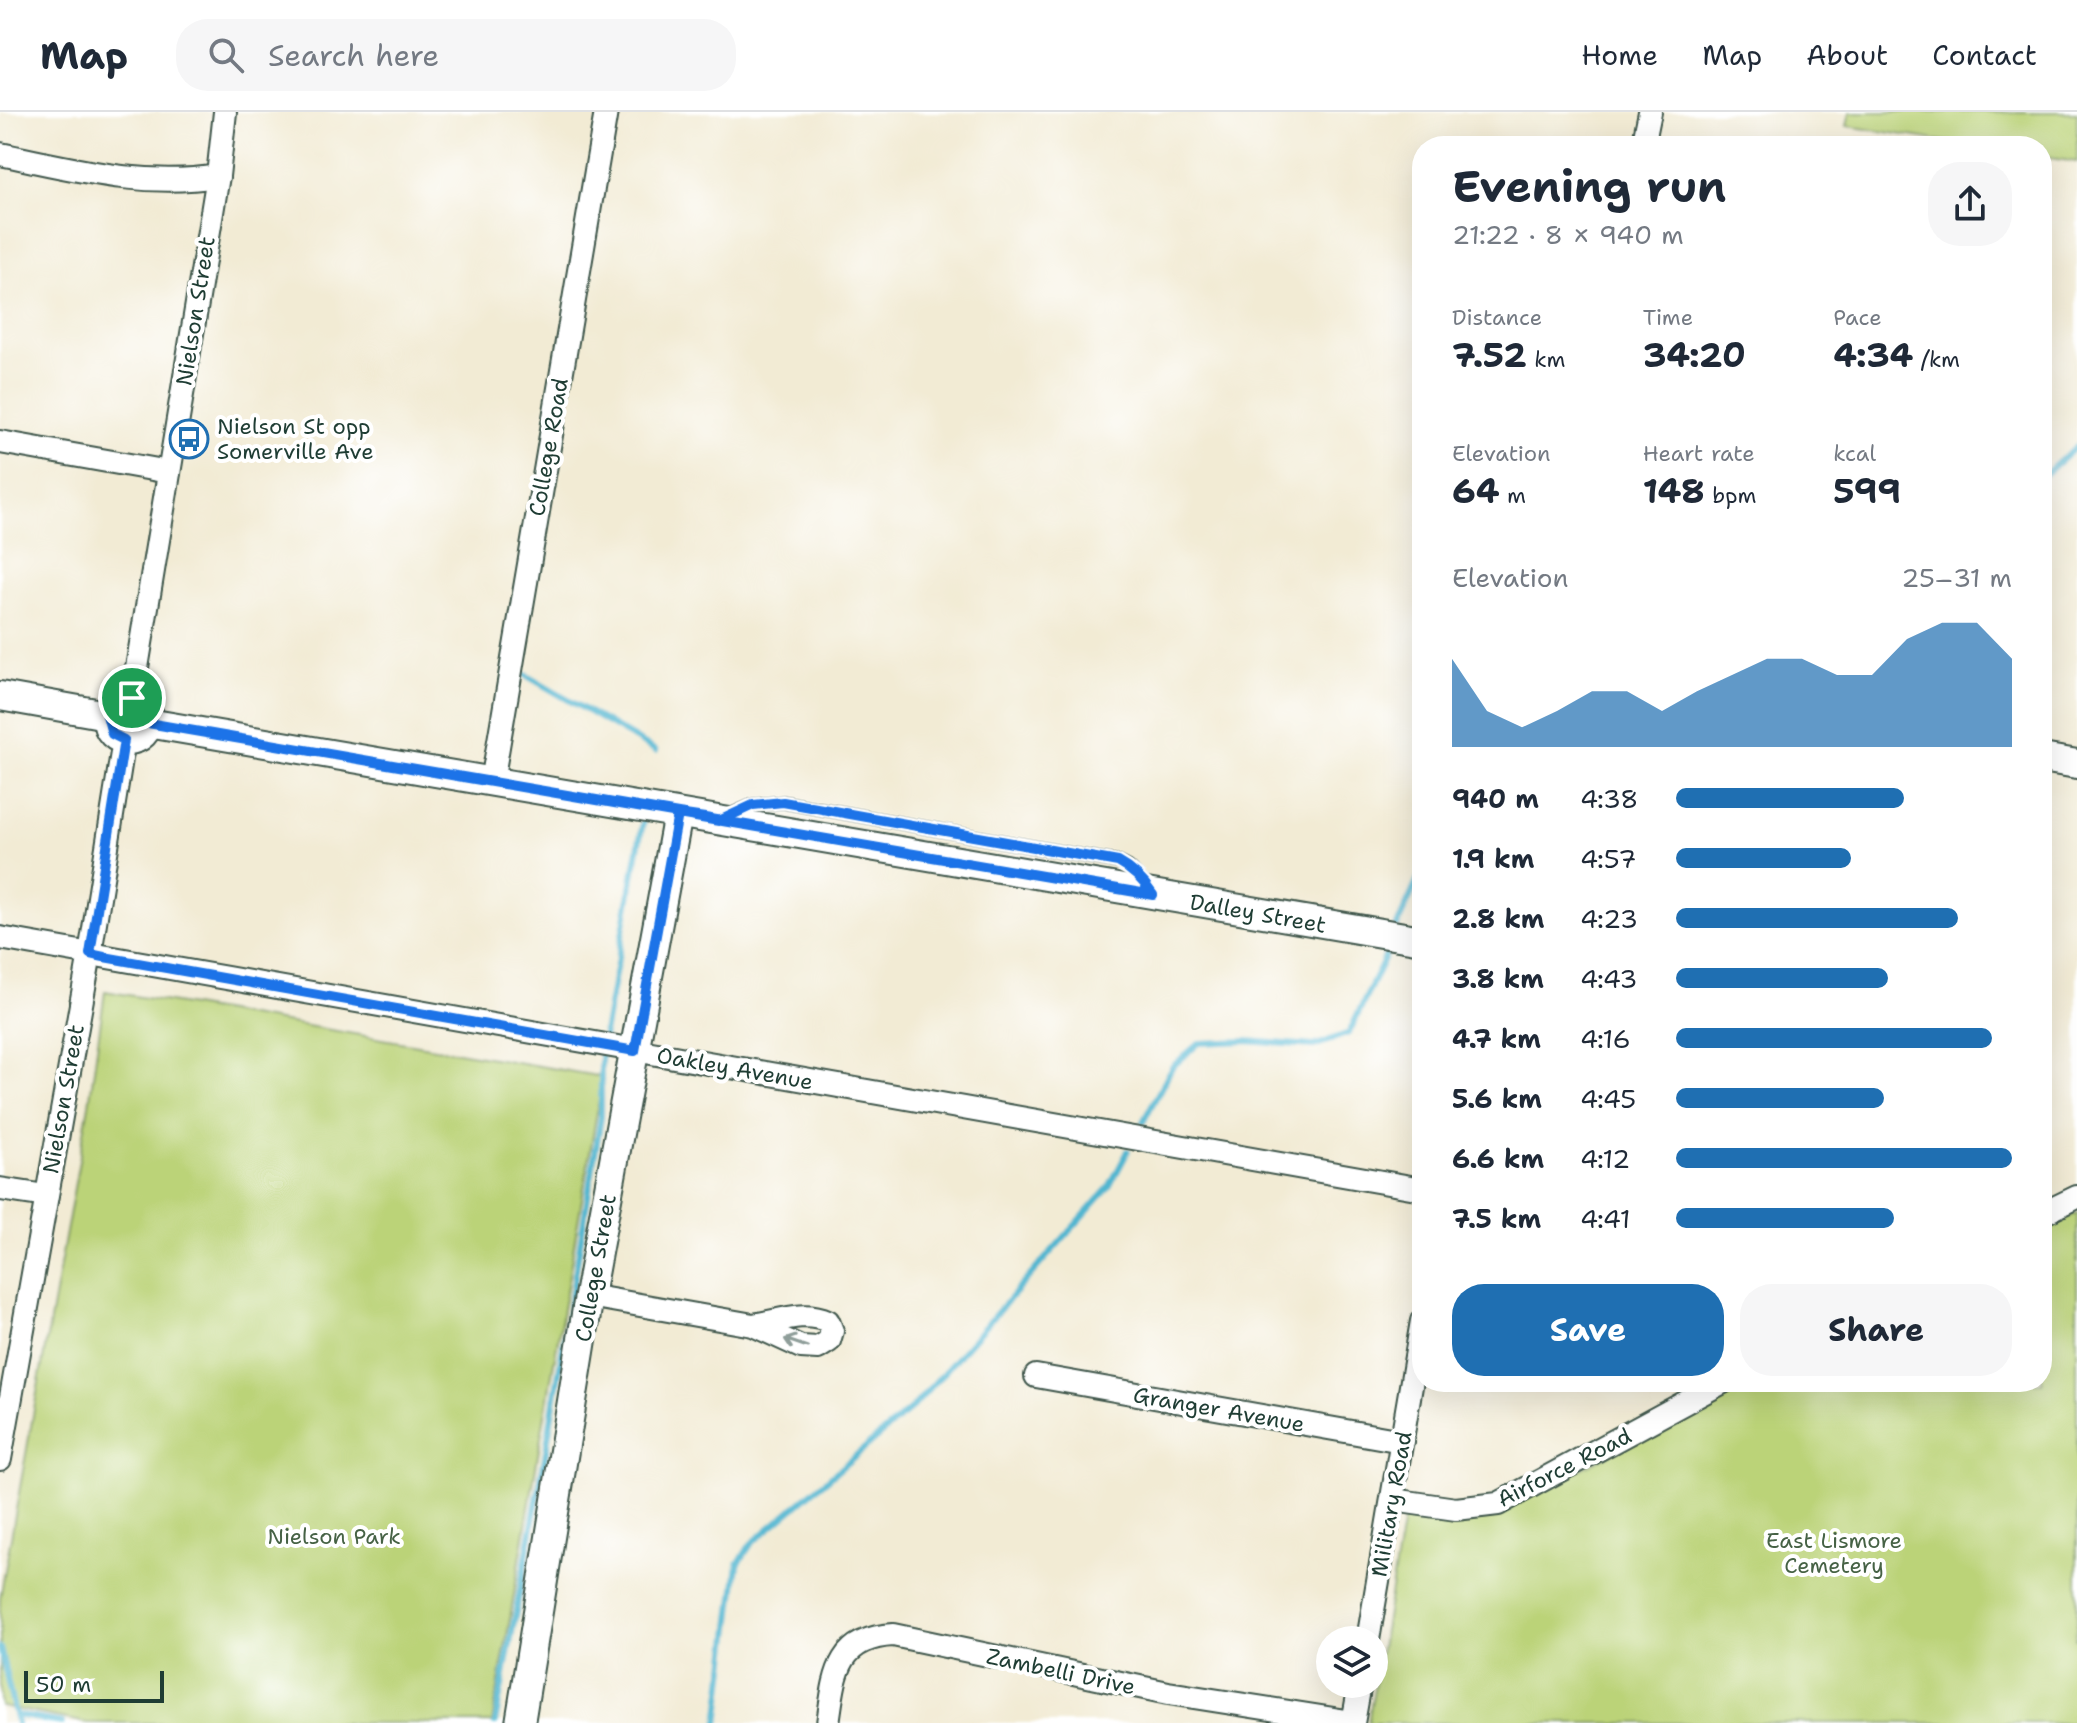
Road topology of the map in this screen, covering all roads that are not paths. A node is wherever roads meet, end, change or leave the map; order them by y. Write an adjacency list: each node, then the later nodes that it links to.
1 (225, 112): 4 (street, Nielson Street)
2 (606, 112): 14 (street, College Road)
3 (0, 154): 4 (street)
4 (218, 176): 6 (street, Nielson Street)
5 (0, 442): 6 (street)
6 (169, 472): 8 (street, Nielson Street)
7 (0, 696): 9 (street)
8 (132, 698): 9 (street); 10 (street)
9 (107, 715): 11 (street)
10 (148, 723): 11 (street); 14 (street, Dalley Street)
11 (124, 740): 18 (street, Nielson Street)
12 (2052, 760): 13 (street)
13 (2077, 764)
14 (492, 782): 15 (street, Dalley Street)
15 (656, 810): 16 (street, Dalley Street); 19 (street, College Street)
16 (1403, 938)
17 (10, 940): 18 (street, Oakley Avenue)
18 (90, 954): 19 (street, Oakley Avenue); 22 (street, Nielson Street)
19 (612, 1047): 20 (street, Oakley Avenue); 25 (street, College Street)
20 (1412, 1187)
21 (0, 1189): 22 (street)
22 (46, 1196): 31 (street, Nielson Street)
23 (2077, 1197): 24 (street)
24 (2052, 1209)
25 (589, 1296): 26 (street); 36 (street, College Street)
26 (753, 1325)
27 (1036, 1376): 30 (street, Granger Avenue)
28 (1412, 1381): 30 (street, Military Road)
29 (1705, 1392): 32 (street, Airforce Road)
30 (1402, 1441): 32 (street, Military Road)
31 (0, 1459)
32 (1393, 1500): 33 (street, Military Road)
33 (1370, 1626)
34 (1357, 1698): 35 (street)
35 (1353, 1722): 37 (street, Zambelli Drive)
36 (520, 1723)
37 (828, 1723)

